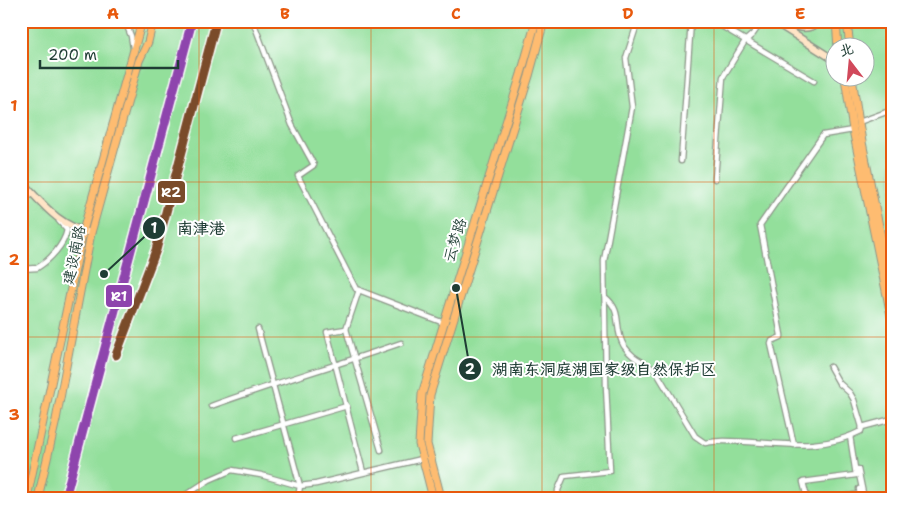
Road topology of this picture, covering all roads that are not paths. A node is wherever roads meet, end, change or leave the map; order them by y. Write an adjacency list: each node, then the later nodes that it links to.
1 (125, 21): 19 (street)
2 (142, 21): 19 (main road, 建设南路)
3 (153, 21): 32 (main road, 建设南路)
4 (253, 21): 34 (street)
5 (536, 21): 38 (main road, 云梦路)
6 (544, 21): 64 (main road)
7 (638, 21): 36 (street)
8 (691, 21): 27 (street)
9 (713, 21): 18 (street)
10 (762, 21): 18 (street)
11 (773, 21): 20 (main road)
12 (785, 21): 13 (main road)
13 (821, 21)
14 (836, 21): 16 (main road)
15 (848, 21): 17 (main road)
16 (837, 38)
17 (849, 38)
18 (745, 41): 21 (street); 28 (street)
19 (134, 53): 31 (main road, 建设南路)
20 (826, 55)
21 (814, 81)
22 (846, 88): 26 (main road)
23 (853, 88): 25 (main road)
24 (892, 110): 25 (street)
25 (858, 122): 35 (main road)
26 (853, 130): 37 (main road); 53 (street)
27 (681, 161)
28 (716, 178)
29 (21, 180): 30 (main road)
30 (54, 217): 31 (main road); 33 (street)
31 (83, 231): 32 (main road); 59 (main road, 建设南路)
32 (91, 233): 60 (main road, 建设南路)
33 (21, 269)
34 (358, 290): 38 (street); 40 (street)
35 (892, 291)
36 (605, 297): 53 (street); 65 (street)
37 (892, 320)
38 (444, 323): 55 (main road, 云梦路)
39 (258, 328): 45 (street)
40 (346, 329): 42 (street); 43 (street)
41 (401, 343): 42 (street)
42 (355, 359): 43 (street); 54 (street)
43 (336, 365): 45 (street); 47 (street)
44 (830, 367): 50 (street)
45 (273, 383): 46 (street); 49 (street)
46 (211, 406)
47 (347, 406): 49 (street); 56 (street)
48 (892, 419): 50 (street)
49 (284, 423): 52 (street); 58 (street)
50 (862, 427): 51 (street)
51 (850, 436): 53 (street); 57 (street); 68 (street)
52 (236, 438)
53 (794, 445)
54 (382, 450)
55 (422, 459): 56 (street); 63 (main road, 云梦路)
56 (363, 472): 58 (street)
57 (856, 475): 66 (street); 67 (street)
58 (300, 486): 61 (street); 62 (street)
59 (27, 498)
60 (38, 498)
61 (181, 498)
62 (298, 498)
63 (433, 498)
64 (441, 498)
65 (558, 498)
66 (807, 498)
67 (837, 498)
68 (864, 498)

